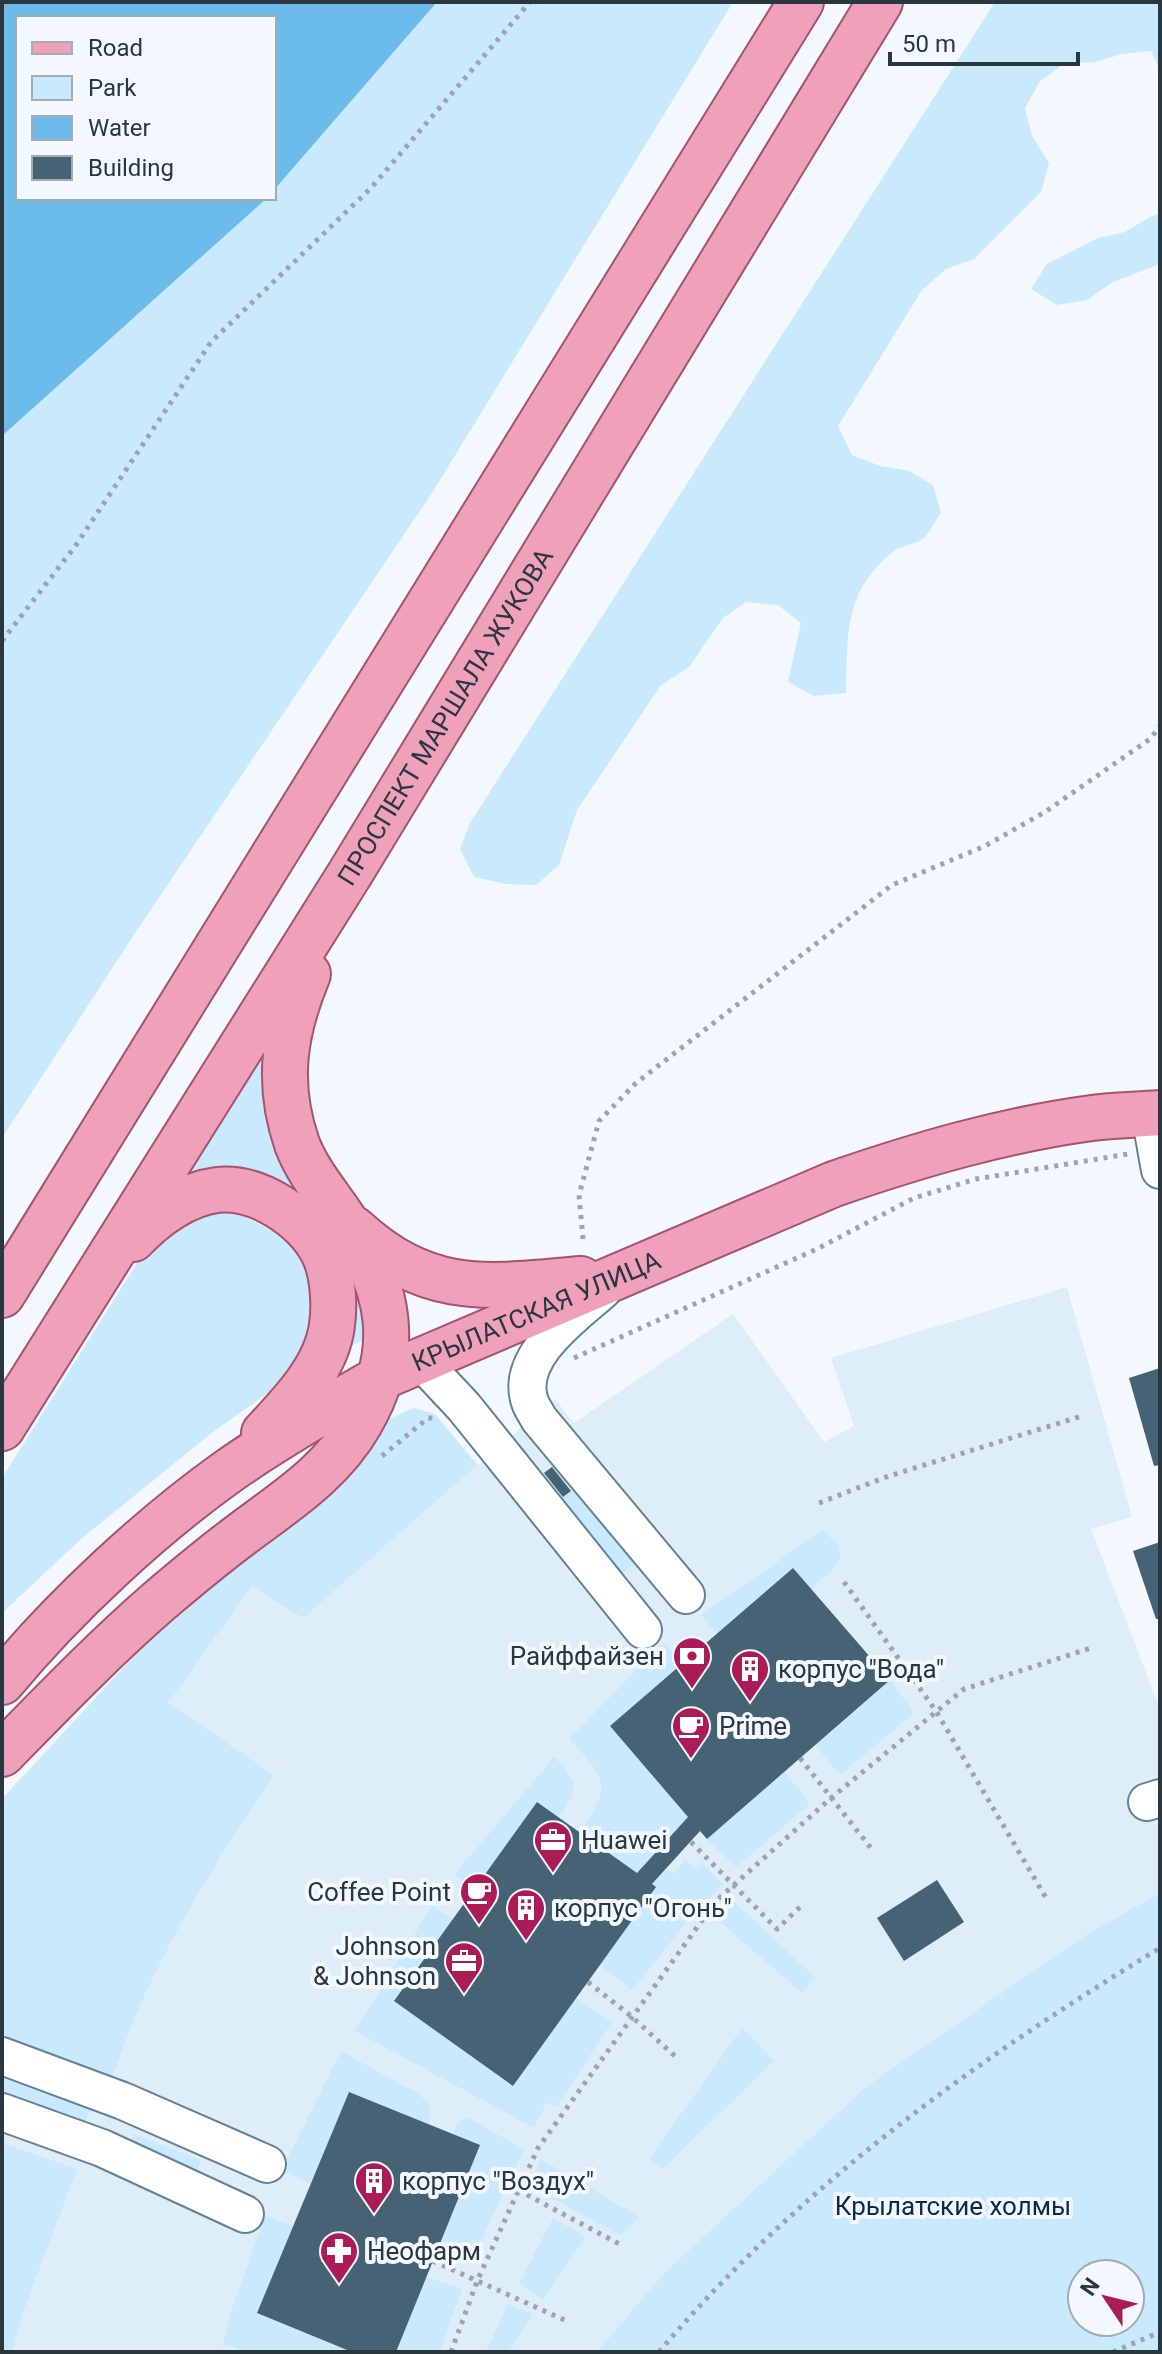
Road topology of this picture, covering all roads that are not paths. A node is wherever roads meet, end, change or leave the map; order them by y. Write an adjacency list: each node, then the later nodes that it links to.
1 (801, 2): 7 (main road)
2 (880, 2): 3 (main road, ПРОСПЕКТ МАРШАЛА ЖУКОВА)
3 (351, 872): 6 (main road); 9 (main road, ПРОСПЕКТ МАРШАЛА ЖУКОВА)
4 (1155, 1114): 5 (lane); 8 (main road, КРЫЛАТСКАЯ УЛИЦА)
5 (1160, 1170)
6 (345, 1221): 8 (main road); 11 (main road)
7 (14, 1269): 10 (main road)
8 (619, 1276): 11 (main road, КРЫЛАТСКАЯ УЛИЦА); 14 (lane)
9 (97, 1279): 12 (main road, ПРОСПЕКТ МАРШАЛА ЖУКОВА); 13 (main road)
10 (2, 1295)
11 (401, 1368): 13 (main road, КРЫЛАТСКАЯ УЛИЦА); 15 (lane); 17 (main road)
12 (2, 1428)
13 (229, 1470): 16 (main road, КРЫЛАТСКАЯ УЛИЦА)
14 (686, 1595)
15 (643, 1630)
16 (2, 1682)
17 (2, 1754)
18 (2, 2056): 20 (lane)
19 (2, 2112): 21 (lane)
20 (267, 2164)
21 (245, 2214)

